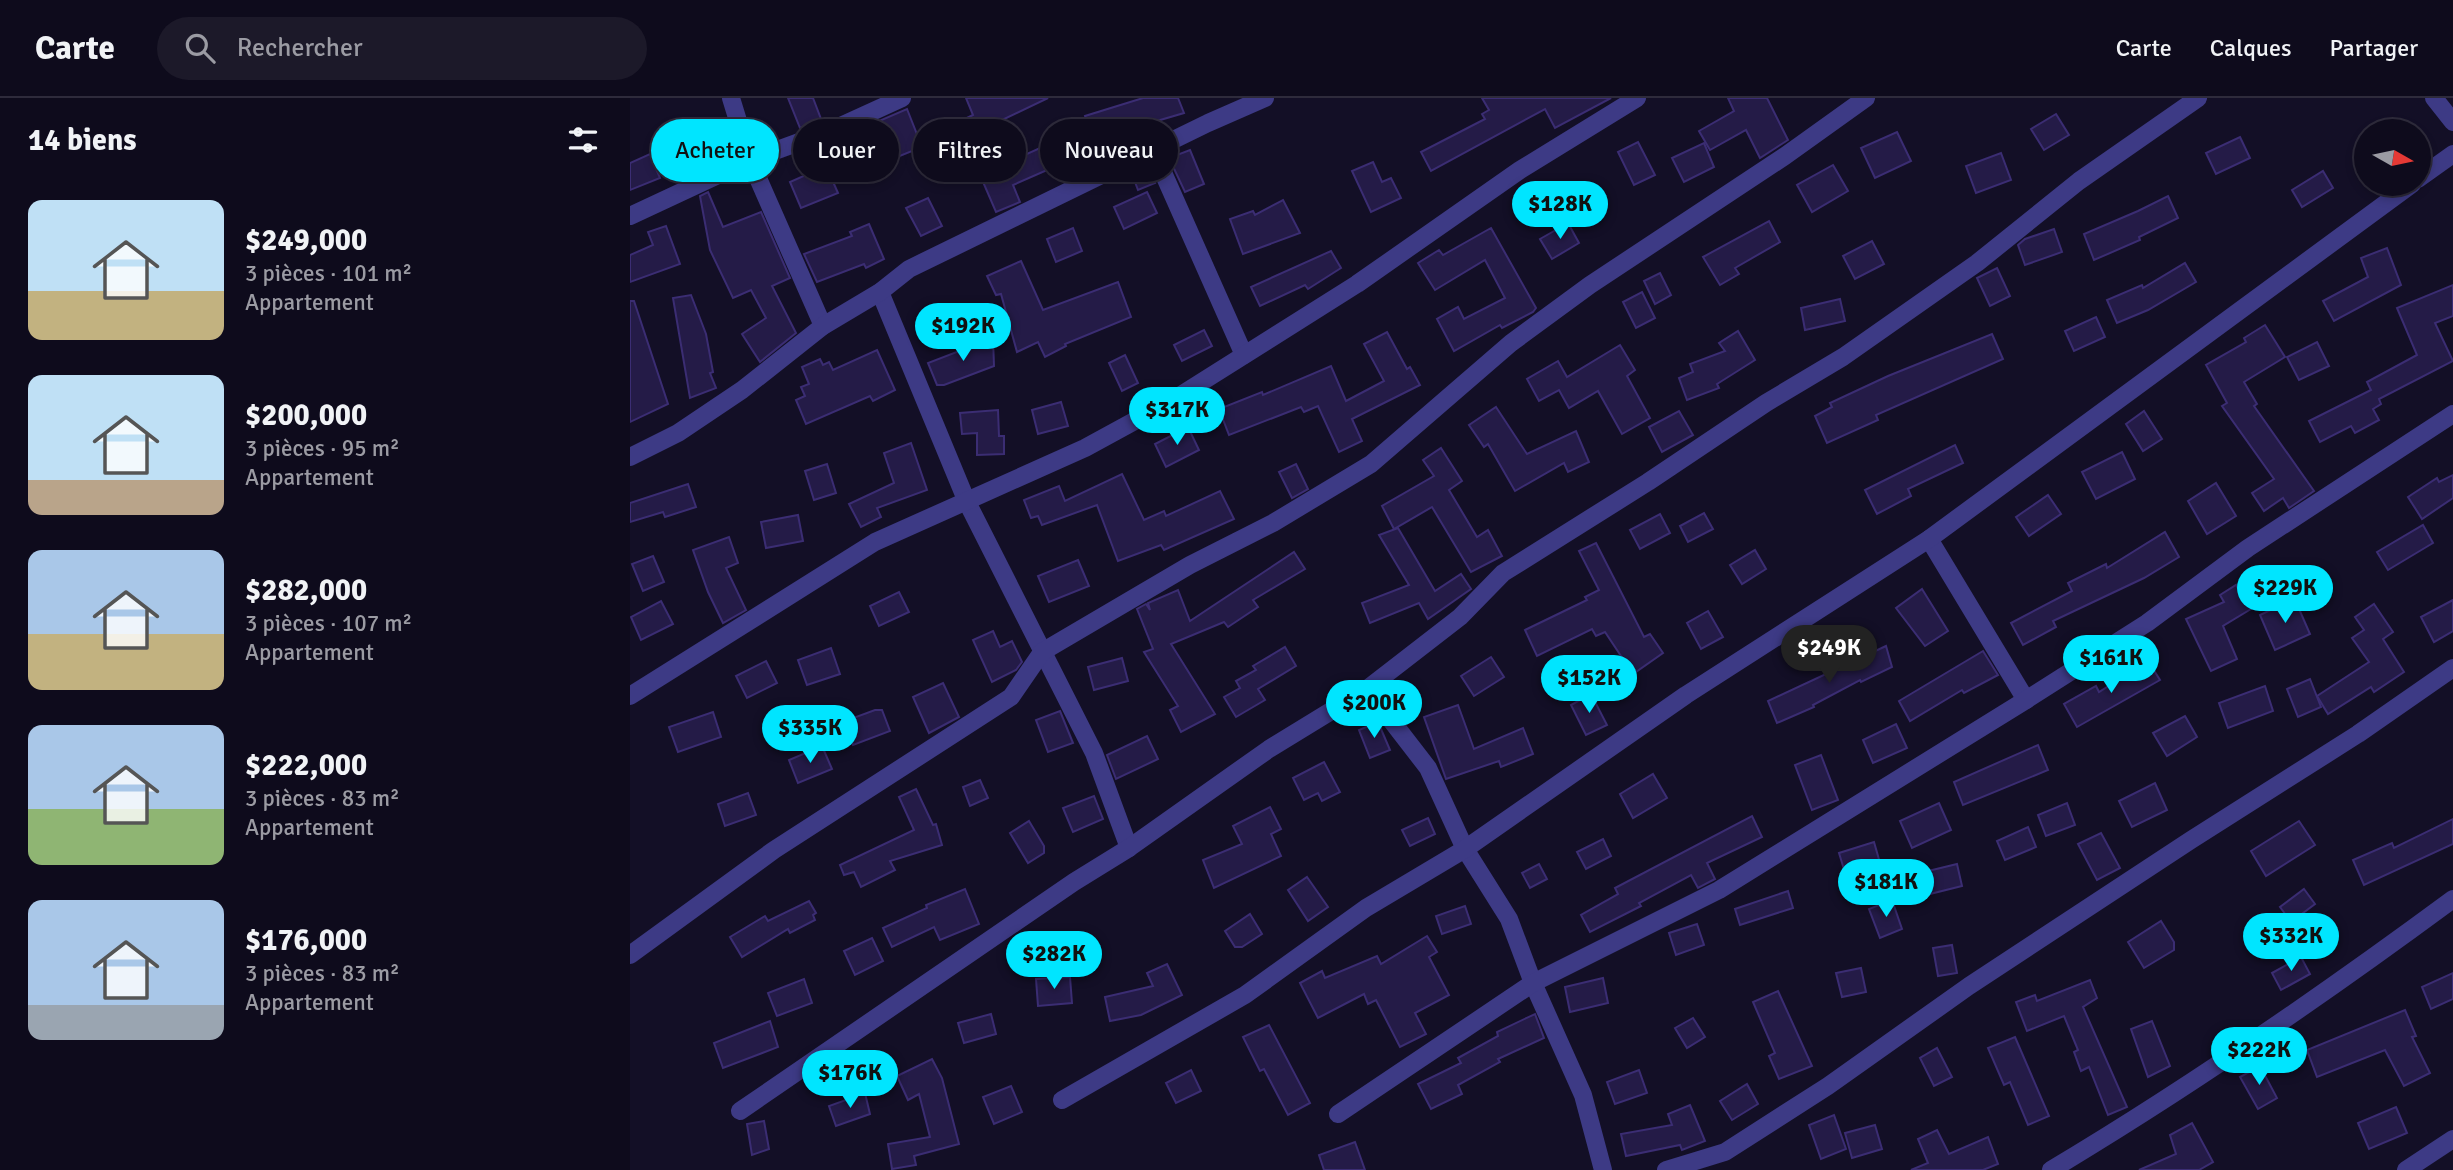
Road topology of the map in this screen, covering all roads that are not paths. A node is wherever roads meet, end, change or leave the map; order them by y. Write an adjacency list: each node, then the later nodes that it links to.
1 (731, 98): 7 (street)
2 (902, 98): 9 (street)
3 (1265, 98): 8 (street)
4 (1637, 98): 20 (street)
5 (1866, 98): 25 (street)
6 (2198, 98): 27 (street)
7 (737, 119)
8 (1178, 138)
9 (779, 149)
10 (2453, 154): 11 (street)
11 (2431, 170)
12 (703, 182): 17 (street)
13 (760, 182): 19 (street)
14 (1087, 182): 18 (street)
15 (1167, 182): 20 (street)
16 (2396, 196): 24 (street)
17 (630, 216)
18 (880, 292): 19 (street); 23 (street)
19 (823, 326): 22 (street)
20 (1244, 355): 23 (street)
21 (2453, 414): 29 (street)
22 (630, 457)
23 (967, 502): 25 (street); 28 (street)
24 (1929, 539): 29 (street); 31 (street)
25 (1042, 652): 30 (street); 33 (street)
26 (2453, 668): 40 (street)
27 (1367, 689): 30 (street); 31 (street)
28 (630, 696)
29 (2026, 700): 34 (street)
30 (1129, 848): 36 (street)
31 (1465, 849): 34 (street); 35 (street)
32 (2453, 900): 41 (street)
33 (630, 954)
34 (1533, 983): 37 (street); 39 (street)
35 (1062, 1100)
36 (740, 1111)
37 (1338, 1114)
38 (2453, 1139): 42 (street)
39 (1603, 1170)
40 (1666, 1170)
41 (2052, 1170)
42 (2406, 1170)

